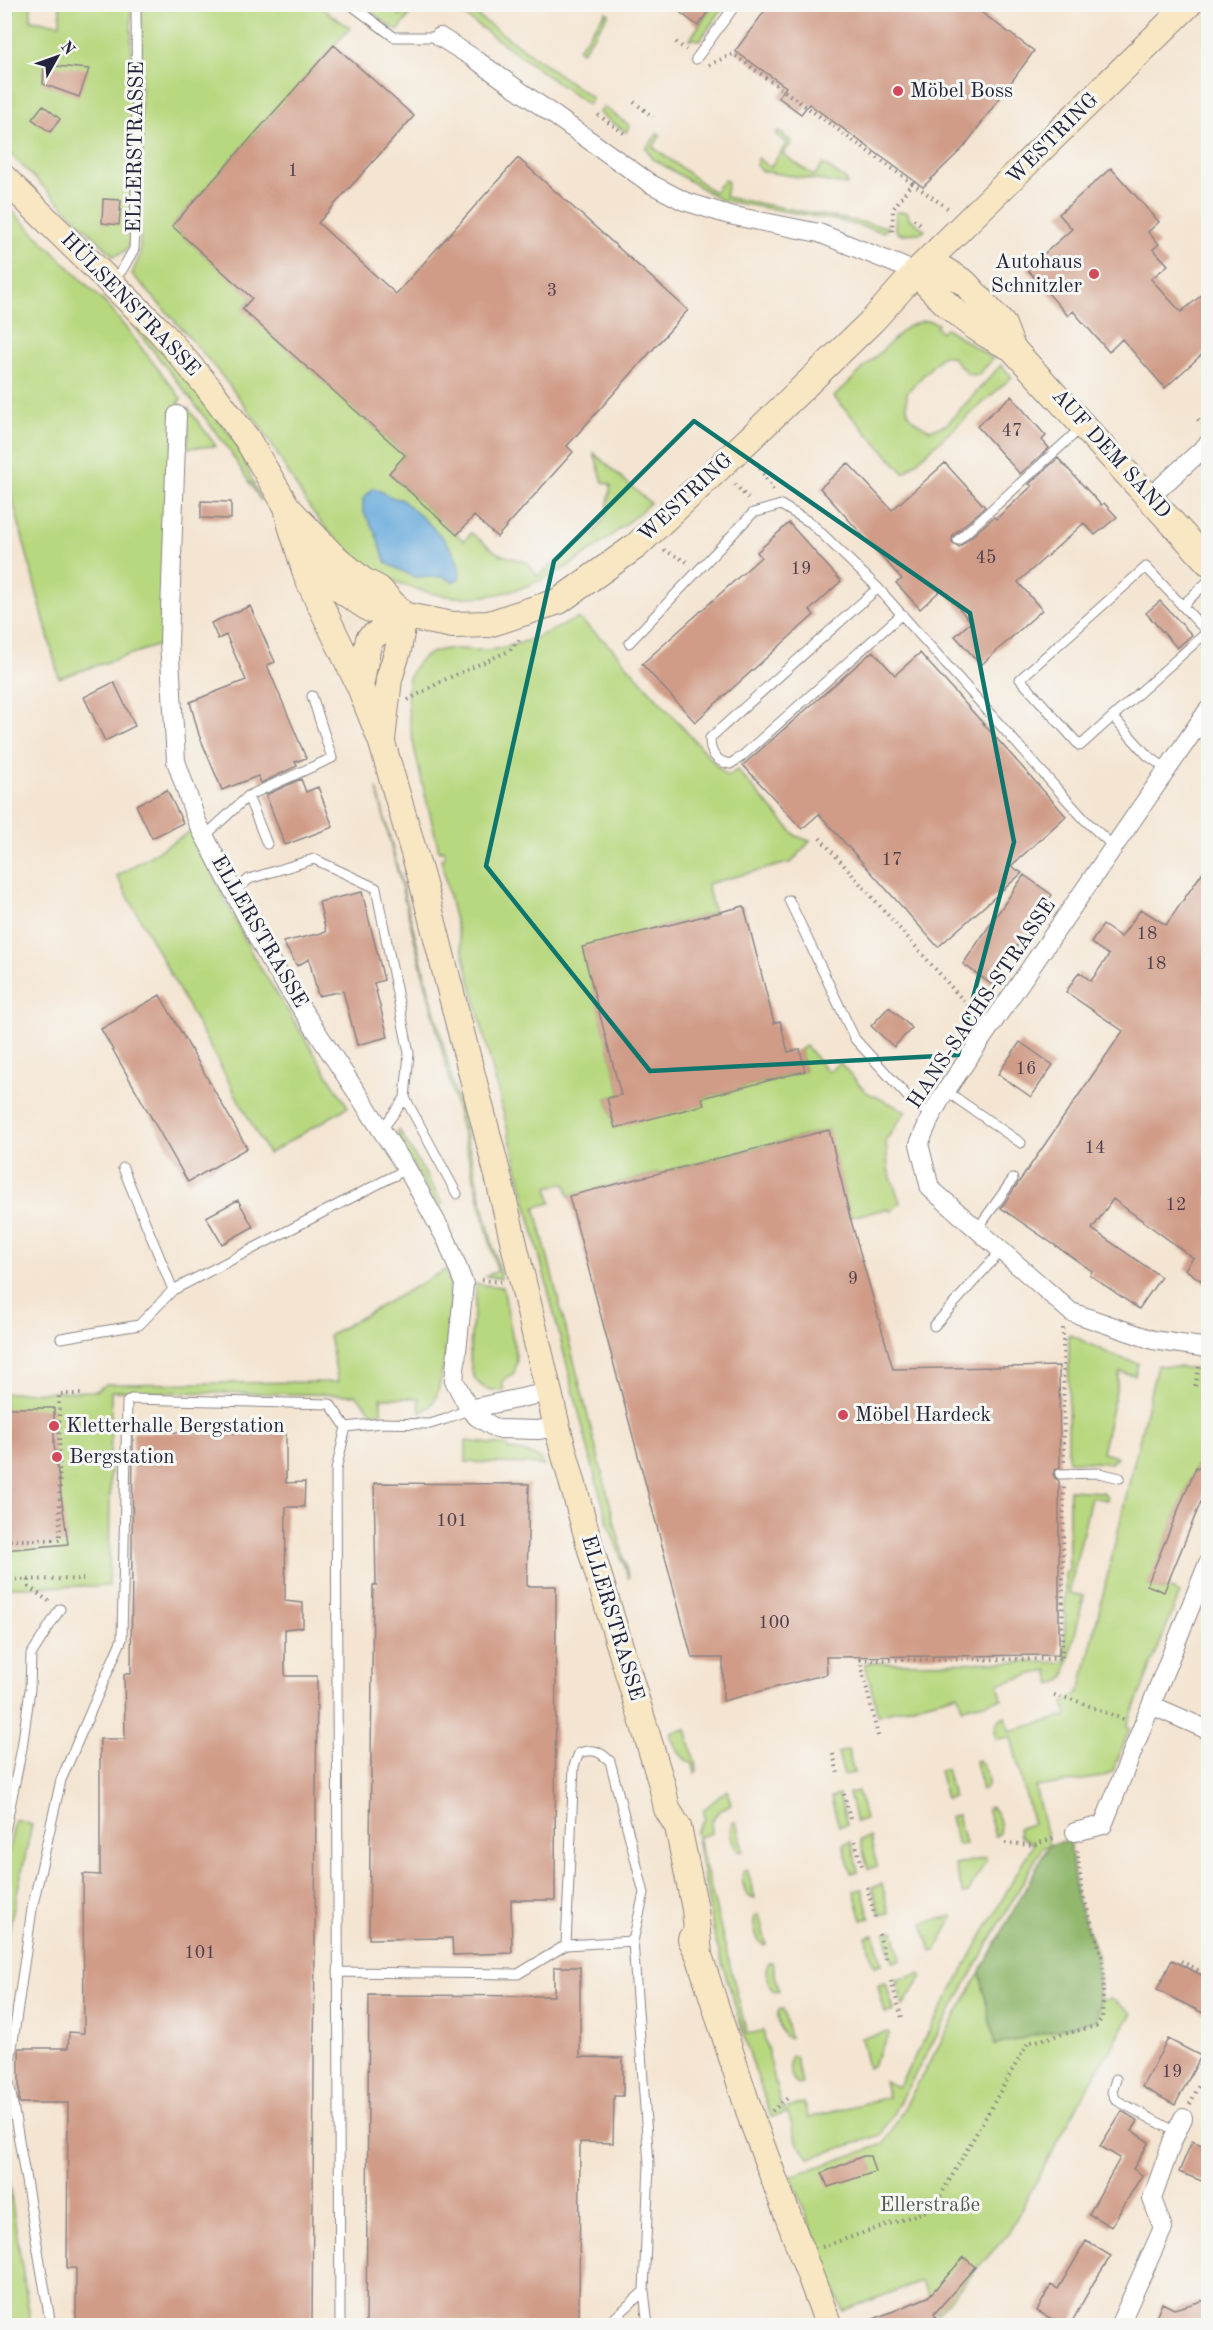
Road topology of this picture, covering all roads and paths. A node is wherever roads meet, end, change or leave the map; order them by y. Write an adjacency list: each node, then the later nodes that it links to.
1 (136, 4): 19 (lane, ELLERSTRASSE)
2 (350, 4): 5 (lane)
3 (736, 4): 6 (lane)
4 (1189, 4): 18 (main road, WESTRING)
5 (440, 37): 18 (street)
6 (696, 59)
7 (716, 63): 13 (path)
8 (634, 102): 10 (path)
9 (598, 115): 11 (path)
10 (653, 117)
11 (625, 134)
12 (4, 178): 19 (main road, HÜLSENSTRASSE)
13 (912, 183): 14 (path); 17 (path)
14 (950, 210)
15 (914, 219): 16 (path)
16 (923, 226)
17 (892, 236)
18 (916, 272): 23 (main road, AUF DEM SAND); 39 (main road, WESTRING)
19 (111, 282): 30 (main road, HÜLSENSTRASSE)
20 (177, 415): 50 (street, ELLERSTRASSE)
21 (1198, 419): 22 (path)
22 (1202, 424)
23 (1084, 425): 27 (main road, AUF DEM SAND); 31 (lane)
24 (1209, 444): 27 (street)
25 (757, 463): 28 (path)
26 (735, 484): 29 (path)
27 (1150, 497): 33 (main road, AUF DEM SAND)
28 (781, 505): 29 (lane); 36 (lane)
29 (758, 512): 34 (lane)
30 (289, 516): 39 (main road); 42 (main road, ELLERSTRASSE)
31 (957, 540)
32 (664, 550): 34 (path)
33 (1209, 562)
34 (701, 568): 41 (lane)
35 (1209, 581): 37 (lane)
36 (878, 588): 38 (lane); 38 (lane)
37 (1182, 606): 46 (lane); 46 (lane)
38 (902, 614): 53 (lane)
39 (404, 616): 42 (main road); 47 (main road, ELLERSTRASSE)
40 (519, 640): 44 (path)
41 (629, 643)
42 (360, 687): 47 (main road, ELLERSTRASSE)
43 (312, 696): 49 (lane)
44 (405, 702)
45 (1209, 710): 48 (street, HANS-SACHS-STRASSE)
46 (1113, 717): 48 (lane)
47 (382, 743): 77 (main road, ELLERSTRASSE)
48 (1168, 770): 53 (street, HANS-SACHS-STRASSE)
49 (248, 796): 50 (lane); 52 (lane)
50 (205, 836): 54 (street, ELLERSTRASSE)
51 (820, 838): 56 (path)
52 (267, 844)
53 (1114, 847): 57 (street, HANS-SACHS-STRASSE)
54 (234, 892): 58 (lane); 60 (street, ELLERSTRASSE)
55 (789, 900): 59 (lane)
56 (975, 1014)
57 (946, 1091): 59 (street, HANS-SACHS-STRASSE); 61 (lane)
58 (405, 1098): 60 (lane); 65 (lane)
59 (931, 1116): 66 (street, HANS-SACHS-STRASSE)
60 (381, 1131): 63 (street, ELLERSTRASSE)
61 (1021, 1143)
62 (123, 1168): 70 (lane)
63 (407, 1170): 70 (lane); 79 (street, ELLERSTRASSE)
64 (1014, 1179): 66 (lane)
65 (457, 1194)
66 (976, 1230): 67 (street, HANS-SACHS-STRASSE)
67 (1000, 1252): 71 (lane); 74 (street, HANS-SACHS-STRASSE)
68 (482, 1280): 69 (path)
69 (505, 1283)
70 (173, 1290): 73 (lane)
71 (934, 1326)
72 (1063, 1327): 82 (path)
73 (61, 1338)
74 (1209, 1348)
75 (1199, 1367): 76 (path)
76 (1195, 1386)
77 (549, 1392): 79 (street); 81 (main road, ELLERSTRASSE)
78 (85, 1394): 84 (path)
79 (469, 1409): 80 (lane); 81 (street, ELLERSTRASSE)
80 (346, 1427): 111 (lane); 122 (lane)
81 (558, 1427): 126 (main road, ELLERSTRASSE)
82 (1062, 1474): 83 (lane); 94 (path)
83 (1120, 1478)
84 (4, 1540)
85 (1209, 1563): 91 (street)
86 (83, 1579): 88 (path)
87 (4, 1580): 88 (path)
88 (29, 1580): 89 (path)
89 (60, 1609): 100 (lane)
90 (1054, 1695): 92 (path)
91 (1151, 1705): 93 (street); 99 (street)
92 (1130, 1723)
93 (1209, 1730)
94 (878, 1736)
95 (833, 1754): 96 (path)
96 (839, 1777)
97 (844, 1794): 98 (path)
98 (851, 1824)
99 (1075, 1832): 102 (path); 120 (path)
100 (4, 1836)
101 (855, 1841): 103 (path)
102 (1005, 1843)
103 (863, 1870)
104 (867, 1887): 105 (path)
105 (874, 1917)
106 (879, 1934): 110 (path)
107 (633, 1941): 108 (lane); 108 (lane); 121 (lane)
108 (566, 1945): 111 (lane)
109 (1181, 1961): 112 (path)
110 (886, 1964)
111 (338, 1972): 123 (lane)
112 (1209, 1975)
113 (891, 1981): 114 (path)
114 (902, 2018)
115 (1209, 2067): 119 (path)
116 (1116, 2079): 119 (lane)
117 (790, 2096): 118 (path)
118 (766, 2116)
119 (1180, 2125): 127 (street)
120 (815, 2249)
121 (644, 2291): 124 (lane); 125 (lane)
122 (51, 2325)
123 (340, 2325)
124 (606, 2325)
125 (648, 2325)
126 (829, 2325)
127 (1119, 2325)

